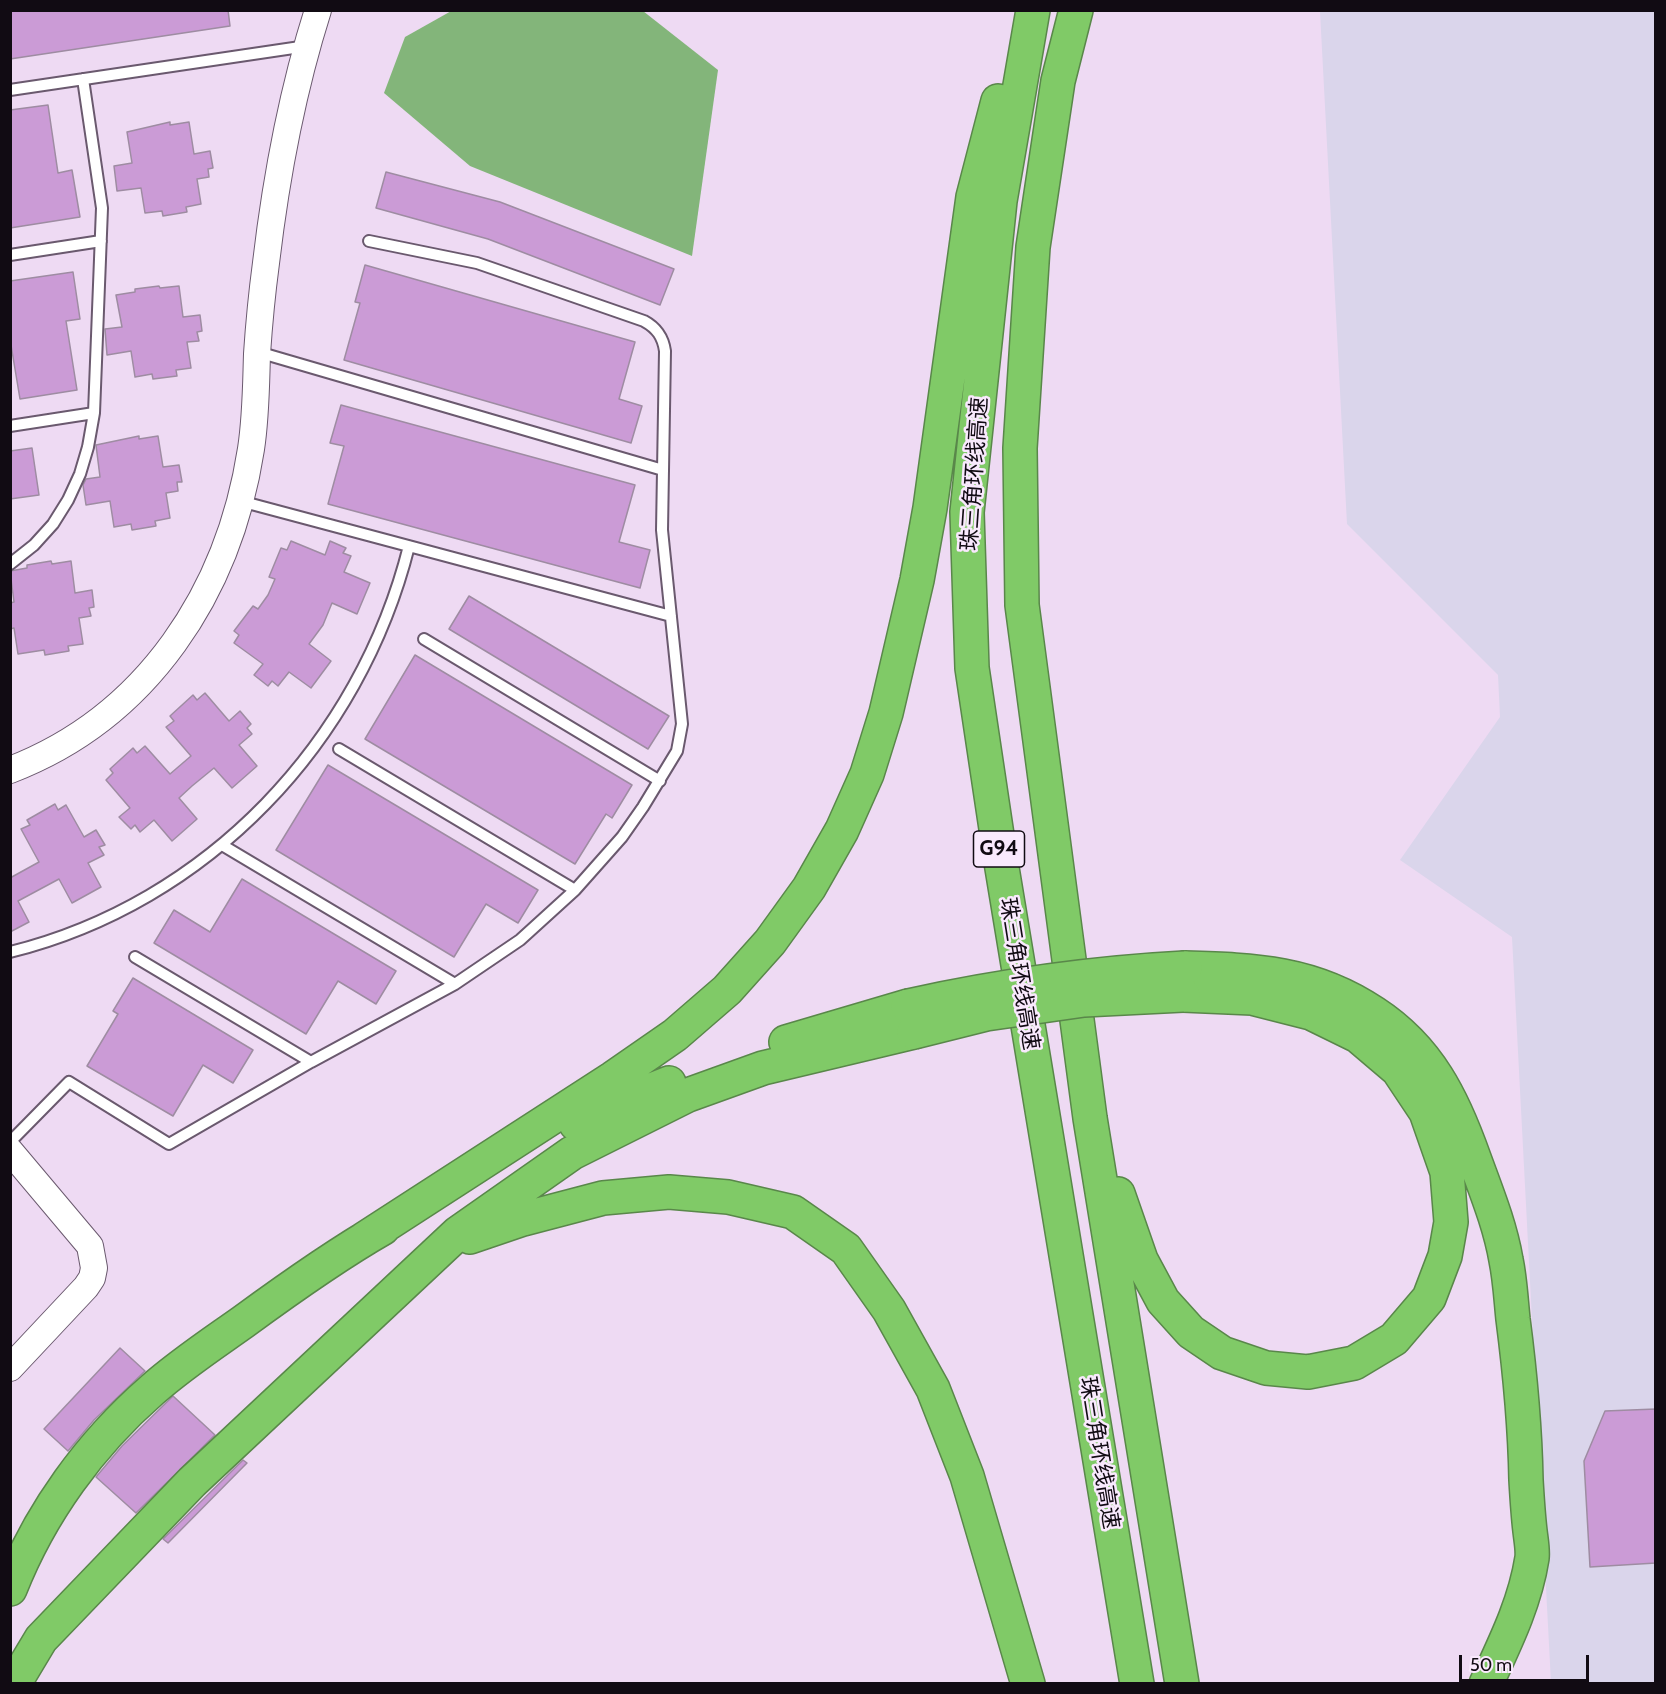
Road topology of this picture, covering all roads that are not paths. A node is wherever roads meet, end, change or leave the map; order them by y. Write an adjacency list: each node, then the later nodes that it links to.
1 (318, 10): 5 (street)
2 (1026, 10): 35 (highway)
3 (1033, 10): 42 (highway, 珠三角环线高速 / G94)
4 (1076, 10): 31 (highway, 珠三角环线高速 / G94)
5 (308, 46): 6 (lane); 11 (street)
6 (83, 79): 7 (lane); 8 (lane)
7 (10, 90)
8 (101, 241): 10 (lane); 12 (lane)
9 (369, 241): 14 (lane)
10 (10, 255)
11 (257, 352): 14 (lane); 15 (street)
12 (94, 413): 13 (lane); 17 (lane)
13 (10, 426)
14 (663, 470): 18 (lane)
15 (240, 501): 16 (lane); 21 (street)
16 (409, 546): 18 (lane); 23 (lane)
17 (10, 564)
18 (671, 616): 22 (lane)
19 (424, 639): 22 (lane)
20 (339, 748): 24 (lane)
21 (10, 770)
22 (660, 780): 24 (lane)
23 (222, 845): 25 (lane); 28 (lane)
24 (576, 890): 28 (lane)
25 (10, 952)
26 (135, 957): 30 (lane)
27 (1184, 981): 29 (highway, bridge); 31 (highway); 44 (highway)
28 (455, 984): 30 (lane)
29 (911, 1019): 35 (highway); 36 (highway)
30 (311, 1062): 32 (lane)
31 (1090, 1118): 43 (highway, 珠三角环线高速 / G94)
32 (10, 1142)
33 (10, 1151): 34 (street)
34 (67, 1218): 37 (street); 38 (street)
35 (364, 1239): 39 (highway)
36 (443, 1247): 40 (highway); 41 (highway)
37 (10, 1342)
38 (10, 1368)
39 (10, 1589)
40 (14, 1683)
41 (1028, 1683)
42 (1137, 1683)
43 (1182, 1683)
44 (1486, 1683)

